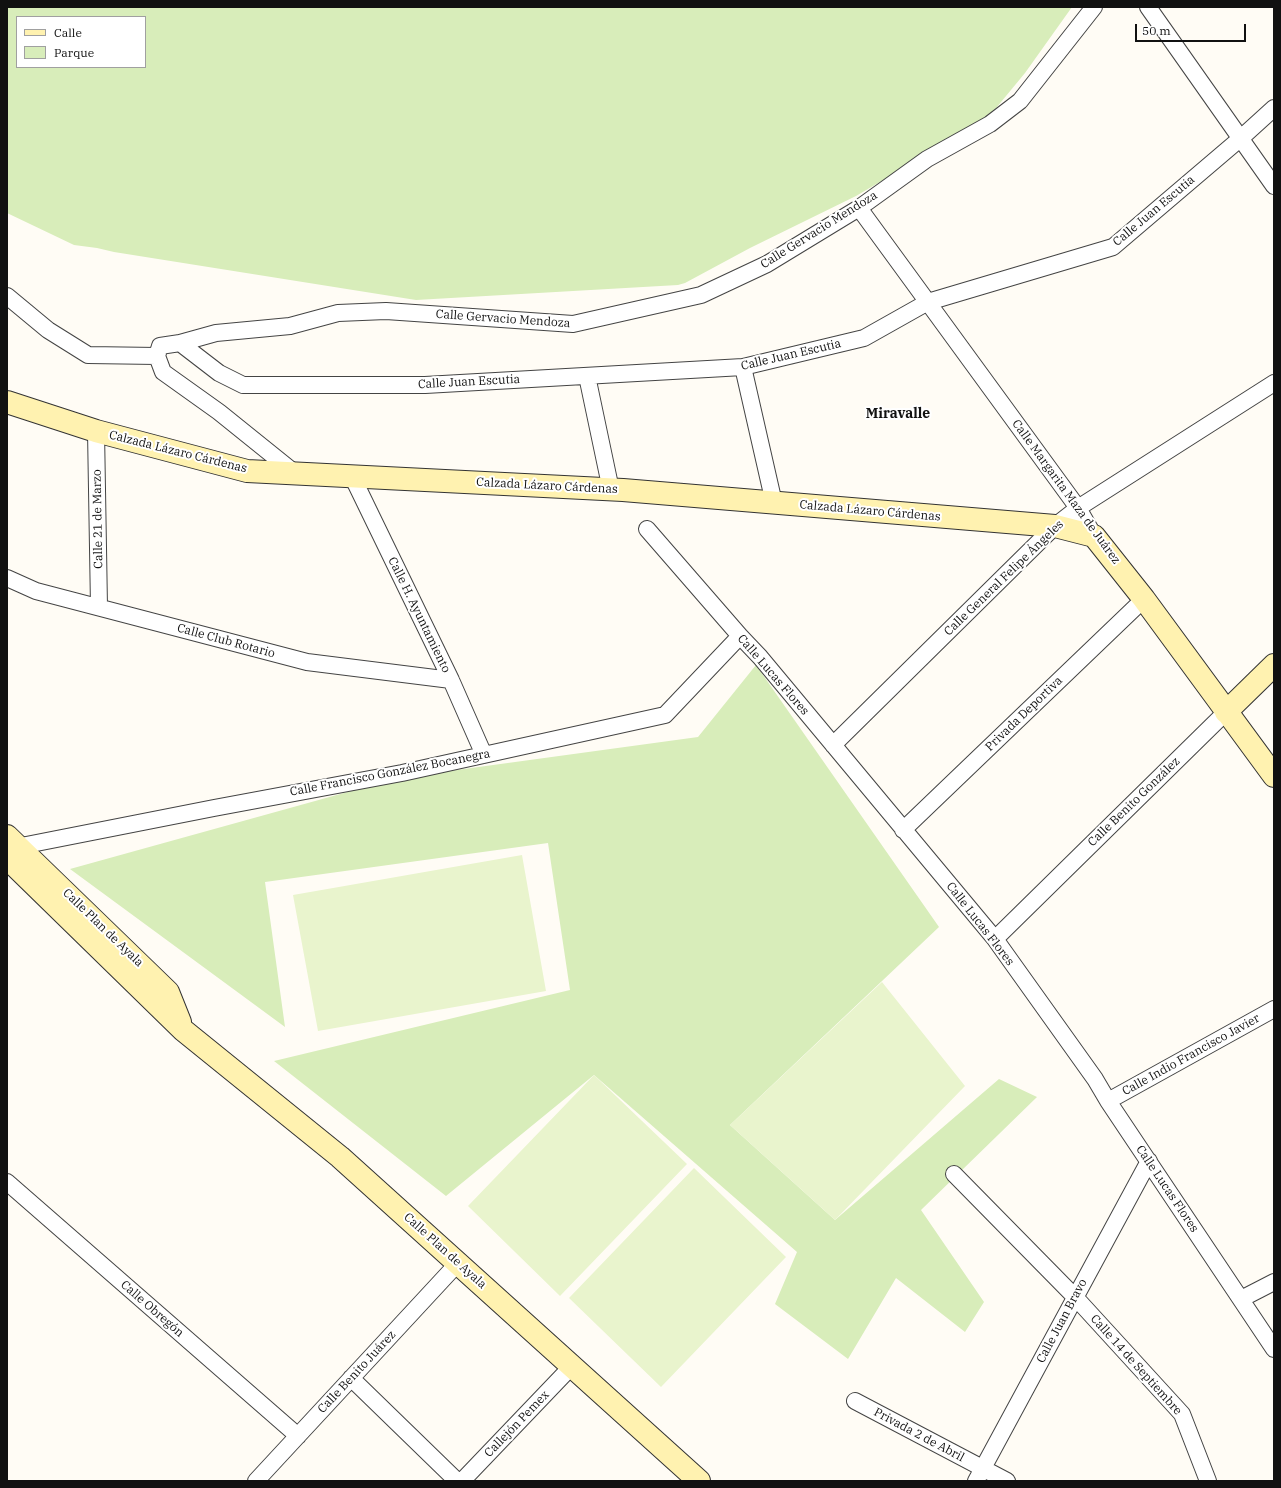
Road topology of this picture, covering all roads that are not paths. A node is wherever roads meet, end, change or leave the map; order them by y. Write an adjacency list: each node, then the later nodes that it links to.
1 (1094, 7): 6 (street, Calle Gervacio Mendoza)
2 (1148, 7): 4 (street)
3 (1274, 108): 4 (street, Calle Juan Escutia)
4 (1241, 138): 5 (street); 8 (street, Calle Juan Escutia)
5 (1274, 186)
6 (859, 208): 8 (street, Calle Margarita Maza de Juárez); 9 (street, Calle Gervacio Mendoza)
7 (7, 296): 10 (street)
8 (928, 302): 11 (street, Calle Juan Escutia); 20 (street, Calle Margarita Maza de Juárez)
9 (180, 343): 10 (street, Calle Gervacio Mendoza); 12 (street, Calle Juan Escutia)
10 (157, 356): 16 (street)
11 (743, 367): 12 (street, Calle Juan Escutia); 19 (street)
12 (586, 376): 18 (street)
13 (1274, 383): 20 (street, Calle General Felipe Ángeles)
14 (7, 402): 15 (street, Calzada Lázaro Cárdenas)
15 (96, 431): 16 (street, Calzada Lázaro Cárdenas); 26 (street, Calle 21 de Marzo)
16 (296, 474): 17 (street, Calzada Lázaro Cárdenas)
17 (352, 476): 18 (street, Calzada Lázaro Cárdenas); 29 (street, Calle H. Ayuntamiento)
18 (611, 490): 19 (street, Calzada Lázaro Cárdenas)
19 (774, 503): 21 (street, Calzada Lázaro Cárdenas)
20 (1078, 508): 21 (street, Calle General Felipe Ángeles); 23 (street, Calle Margarita Maza de Juárez)
21 (1055, 526): 23 (street, Calzada Lázaro Cárdenas); 31 (street, Calle General Felipe Ángeles)
22 (647, 530): 27 (street, Calle Lucas Flores)
23 (1094, 536): 25 (street, Calle Margarita Maza de Juárez)
24 (7, 578): 26 (street, Calle Club Rotario)
25 (1147, 603): 30 (street, Calle Margarita Maza de Juárez); 34 (street, Privada Deportiva)
26 (99, 608): 29 (street, Calle Club Rotario)
27 (740, 636): 31 (street, Calle Lucas Flores); 32 (street, Calle Francisco González Bocanegra)
28 (1274, 665): 30 (street, Calle Benito González)
29 (451, 680): 32 (street, Calle H. Ayuntamiento)
30 (1226, 712): 33 (street, Calle Margarita Maza de Juárez); 36 (street, Calle Benito González)
31 (833, 746): 34 (street, Calle Lucas Flores)
32 (484, 755): 35 (street, Calle Francisco González Bocanegra)
33 (1274, 776)
34 (907, 833): 36 (street, Calle Lucas Flores)
35 (10, 847): 42 (street, Calle Plan de Ayala)
36 (994, 939): 38 (street, Calle Lucas Flores)
37 (1274, 1010): 38 (street, Calle Indio Francisco Javier)
38 (1108, 1101): 39 (street, Calle Lucas Flores)
39 (1149, 1161): 44 (street, Calle Juan Bravo); 45 (street, Calle Lucas Flores)
40 (954, 1174): 44 (street, Calle 14 de Septiembre)
41 (7, 1182): 50 (street, Calle Obregón)
42 (458, 1263): 47 (street, Calle Plan de Ayala); 48 (street, Calle Benito Juárez)
43 (1274, 1282): 45 (street)
44 (1075, 1297): 51 (street, Calle Juan Bravo); 57 (street, Calle 14 de Septiembre)
45 (1240, 1299): 46 (street, Calle Lucas Flores)
46 (1274, 1349)
47 (572, 1366): 54 (street, Callejón Pemex); 55 (street, Calle Plan de Ayala)
48 (351, 1378): 50 (street, Calle Benito Juárez); 53 (street)
49 (855, 1401): 51 (street, Privada 2 de Abril)
50 (298, 1436): 52 (street, Calle Benito Juárez)
51 (979, 1475): 56 (street, Privada 2 de Abril)
52 (256, 1481)
53 (457, 1481)
54 (462, 1481)
55 (699, 1481)
56 (1007, 1481)
57 (1208, 1481)

